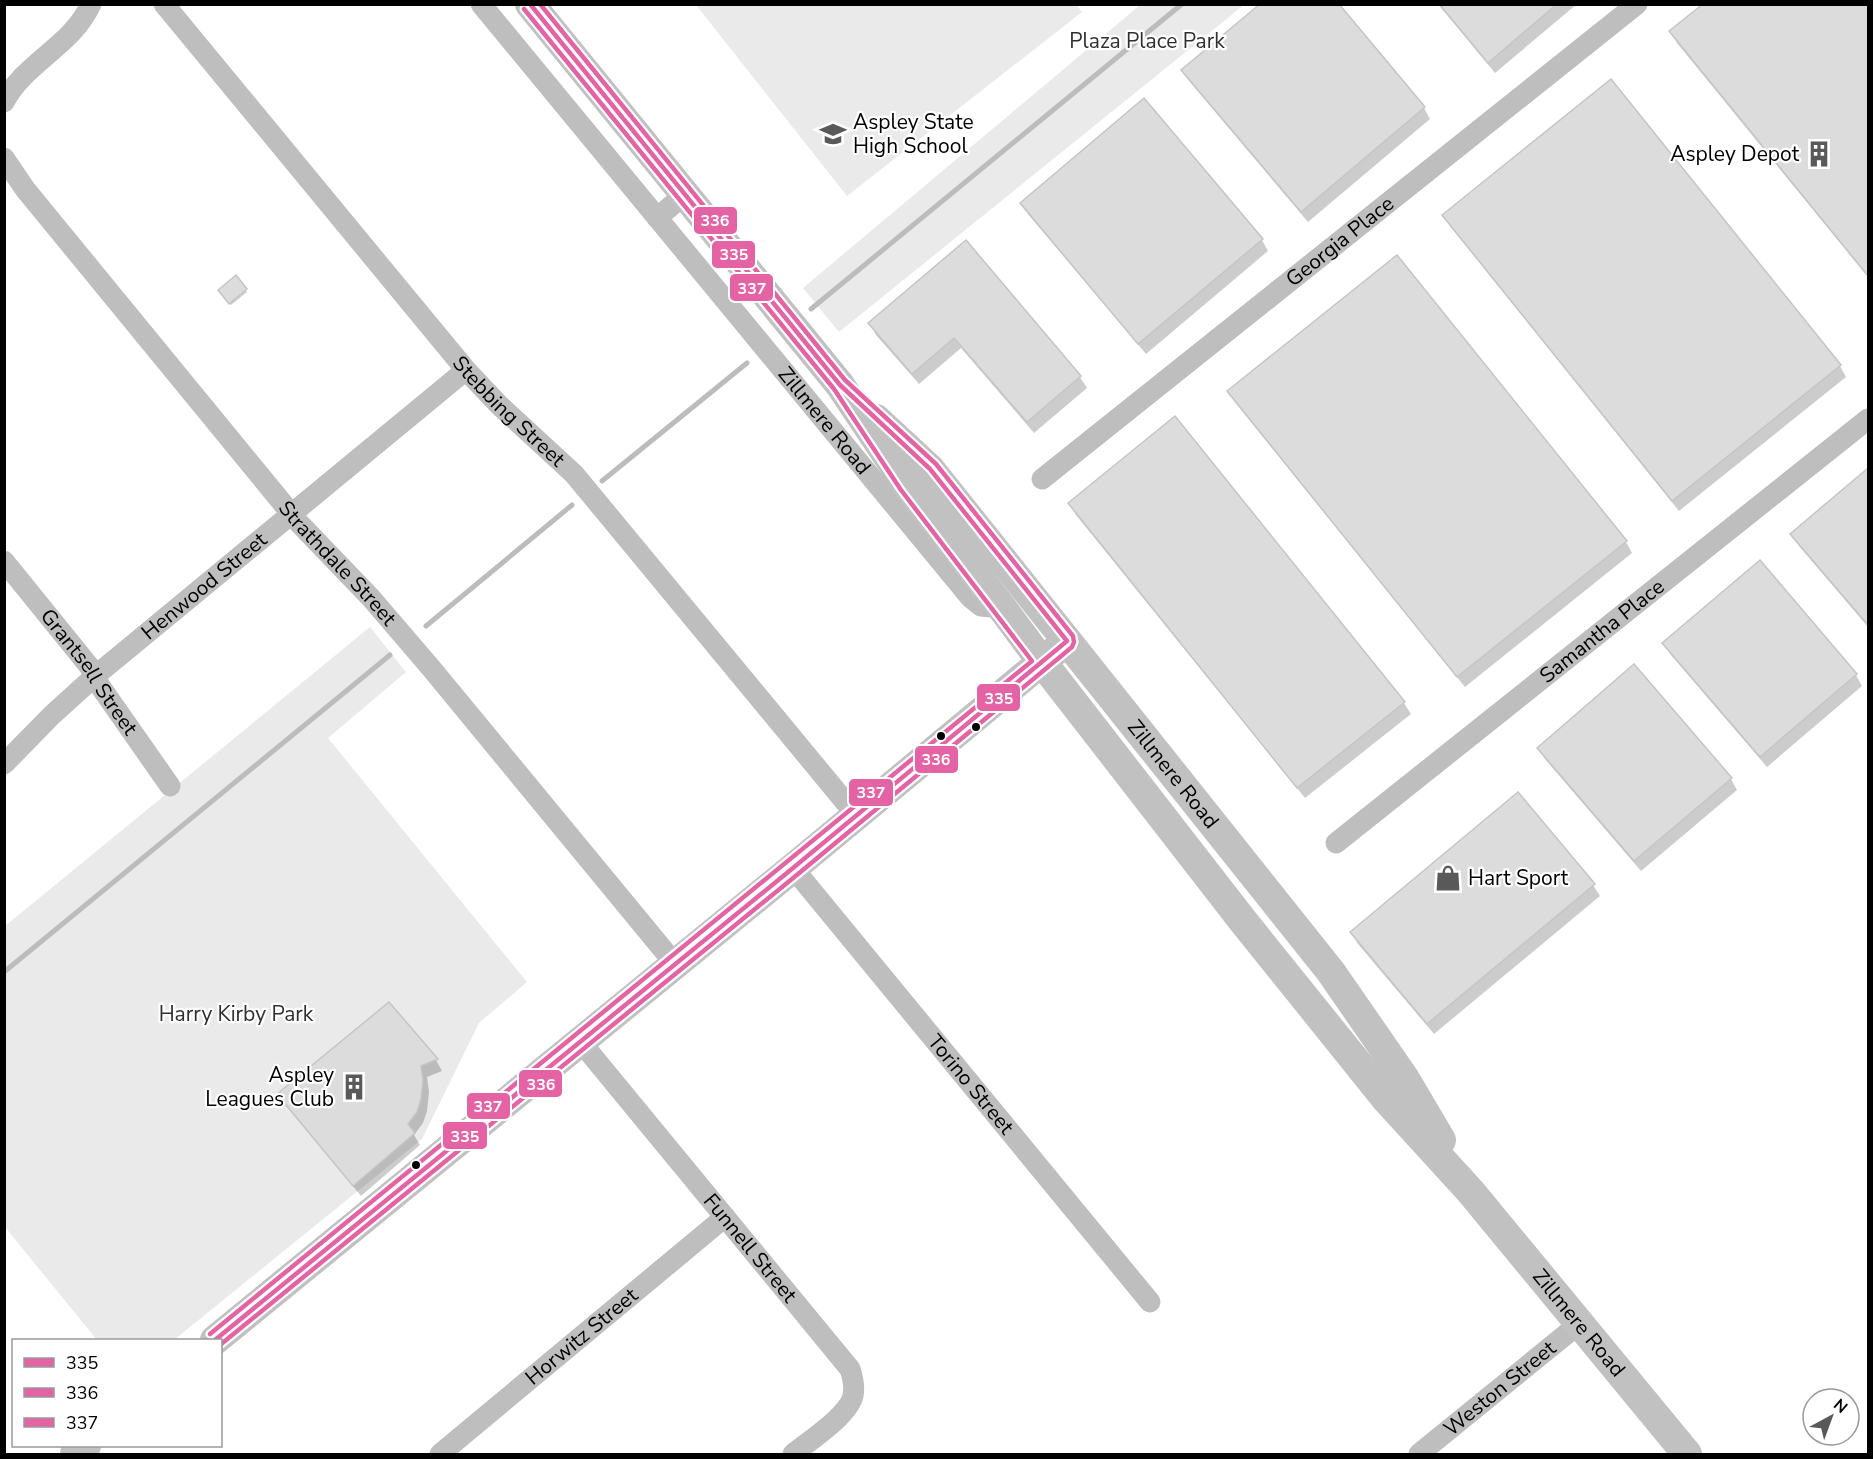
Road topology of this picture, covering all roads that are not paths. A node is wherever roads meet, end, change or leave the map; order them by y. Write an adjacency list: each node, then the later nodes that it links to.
1 (91, 4): 6 (street)
2 (164, 4): 10 (street, Stebbing Street)
3 (482, 4): 9 (street, Zillmere Road)
4 (530, 4): 8 (main road, Zillmere Road)
5 (1637, 4): 13 (street, Georgia Place)
6 (4, 102)
7 (4, 158): 14 (street, Strathdale Street)
8 (685, 194): 9 (street); 11 (main road, Zillmere Road)
9 (657, 218): 16 (street, Zillmere Road)
10 (466, 370): 14 (street, Henwood Street); 24 (street, Stebbing Street)
11 (840, 385): 16 (main road, Zillmere Road); 17 (main road, Zillmere Road)
12 (1869, 419): 25 (street, Samantha Place)
13 (1042, 479)
14 (292, 513): 19 (street, Henwood Street); 27 (street, Strathdale Street)
15 (4, 561): 19 (street, Grantsell Street)
16 (1002, 608): 18 (main road, Zillmere Road)
17 (1067, 641): 18 (main road); 29 (main road, Zillmere Road)
18 (1042, 662): 20 (main road); 21 (main road, Zillmere Road)
19 (95, 676): 22 (street, Henwood Street); 23 (street, Grantsell Street)
20 (1015, 685): 21 (main road); 24 (main road)
21 (1079, 709): 29 (main road, Zillmere Road)
22 (4, 764)
23 (170, 786)
24 (856, 815): 26 (main road)
25 (1336, 843)
26 (793, 868): 27 (main road); 31 (street, Torino Street)
27 (675, 964): 28 (main road)
28 (580, 1041): 30 (street, Funnell Street); 33 (main road)
29 (1471, 1192): 32 (main road, Zillmere Road)
30 (725, 1217): 34 (street, Horwitz Street); 35 (street, Funnell Street)
31 (1150, 1302)
32 (1580, 1323): 36 (street, Weston Street); 37 (main road, Zillmere Road)
33 (216, 1339)
34 (440, 1455)
35 (793, 1455)
36 (1419, 1455)
37 (1687, 1455)

